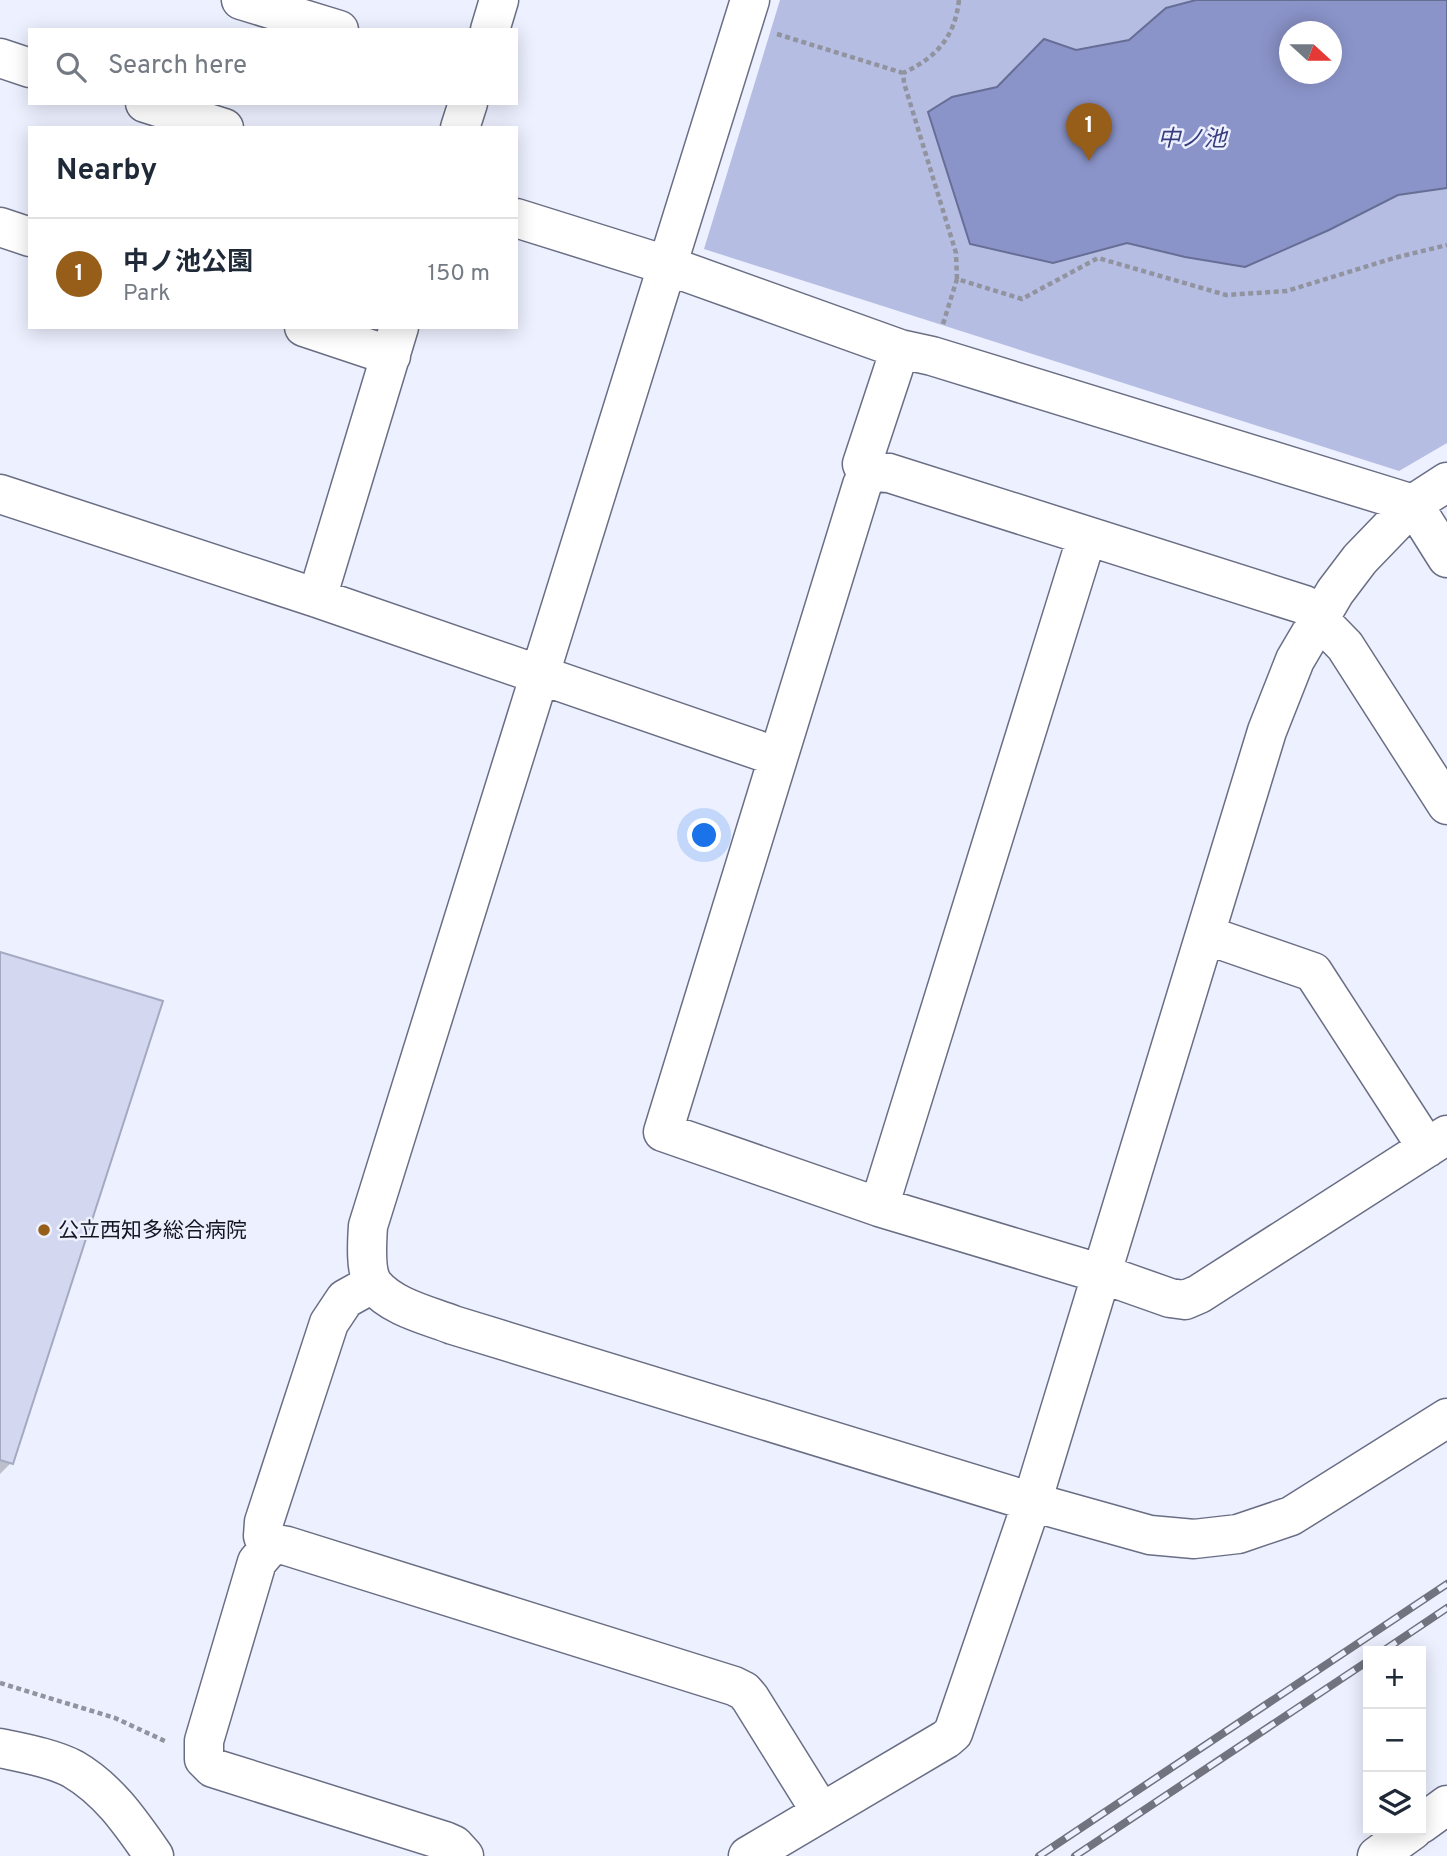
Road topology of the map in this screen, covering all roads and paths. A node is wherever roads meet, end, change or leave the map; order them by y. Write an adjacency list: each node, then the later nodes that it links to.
1 (241, 0): 5 (street)
2 (499, 0): 6 (street)
3 (959, 0): 9 (path)
4 (747, 12): 9 (path); 18 (street)
5 (332, 28)
6 (491, 28)
7 (0, 58): 8 (street)
8 (28, 67)
9 (903, 73): 19 (path)
10 (151, 105): 12 (street)
11 (467, 105): 13 (street)
12 (218, 126)
13 (461, 126)
14 (518, 219): 18 (street)
15 (0, 227): 16 (street)
16 (28, 236)
17 (1447, 245): 19 (path)
18 (666, 265): 22 (street); 31 (street)
19 (957, 279): 22 (path)
20 (316, 329): 21 (street)
21 (395, 342): 29 (street)
22 (916, 353): 23 (street); 26 (street)
23 (867, 476): 27 (street); 32 (street)
24 (1447, 482): 26 (street)
25 (0, 494): 29 (street)
26 (1413, 504): 28 (street); 30 (street)
27 (1087, 536): 30 (street); 36 (street)
28 (1447, 558)
29 (317, 598): 31 (street)
30 (1320, 619): 33 (street); 34 (street)
31 (540, 675): 32 (street); 38 (street)
32 (778, 757): 36 (street)
33 (1447, 804)
34 (1206, 935): 35 (street); 37 (street)
35 (1437, 1142): 37 (street)
36 (879, 1207): 37 (street)
37 (1101, 1274): 40 (street)
38 (372, 1284): 40 (street); 41 (street)
39 (1447, 1418): 40 (street)
40 (1032, 1502): 46 (street)
41 (268, 1549): 44 (street); 46 (street)
42 (0, 1683): 44 (path)
43 (0, 1748): 49 (street)
44 (204, 1759): 50 (street)
45 (1447, 1805): 47 (street)
46 (821, 1812): 51 (street)
47 (1426, 1820)
48 (1406, 1835): 52 (street)
49 (154, 1856)
50 (464, 1856)
51 (748, 1856)
52 (1377, 1856)

